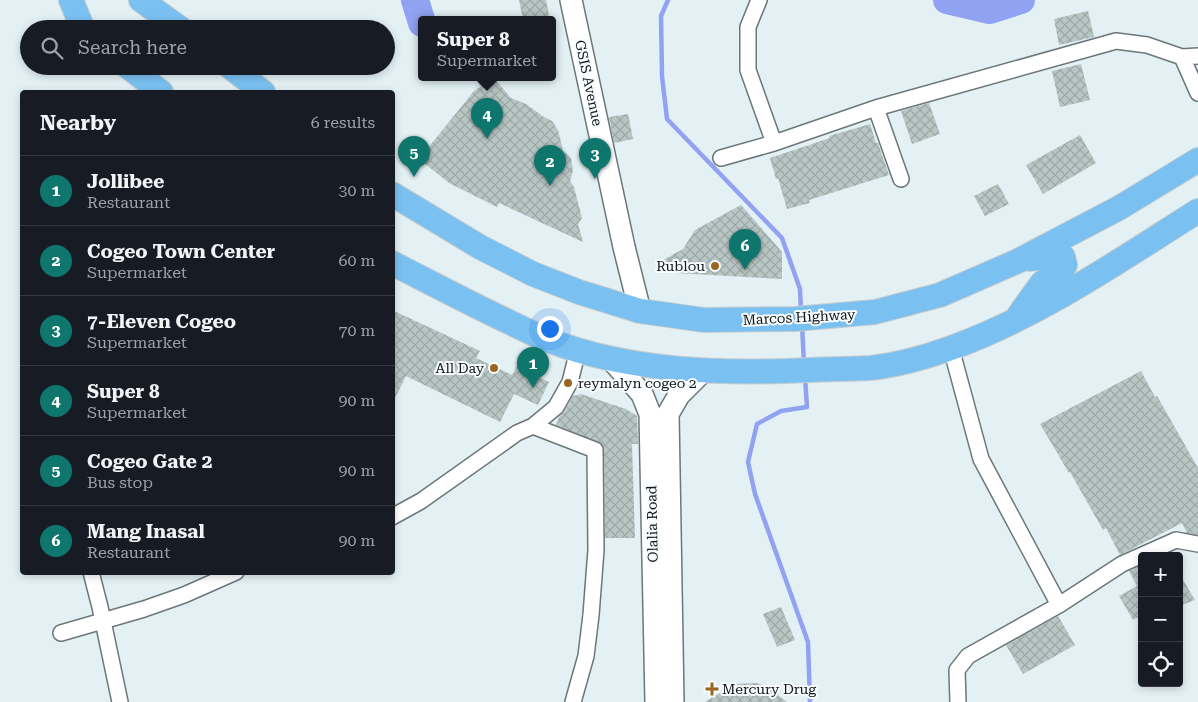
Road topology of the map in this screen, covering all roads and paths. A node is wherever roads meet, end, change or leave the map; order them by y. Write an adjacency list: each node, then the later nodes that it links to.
1 (71, 0): 5 (main road)
2 (142, 0): 6 (main road)
3 (571, 0): 23 (main road, GSIS Avenue)
4 (759, 0): 15 (street)
5 (79, 20)
6 (169, 20)
7 (1198, 56): 8 (street)
8 (1182, 57): 13 (street); 14 (street)
9 (139, 75): 11 (main road)
10 (241, 75): 12 (main road)
11 (158, 90)
12 (260, 90)
13 (1198, 92)
14 (876, 108): 15 (street); 18 (street)
15 (774, 143): 16 (street)
16 (721, 158)
17 (1198, 160): 21 (main road, Marcos Highway)
18 (901, 179)
19 (395, 196): 23 (main road, Marcos Highway)
20 (1198, 211): 24 (main road)
21 (1018, 261): 23 (main road, Marcos Highway); 24 (main road)
22 (395, 264): 26 (main road)
23 (640, 311)
24 (1016, 319): 25 (main road)
25 (951, 348): 28 (main road); 34 (street)
26 (578, 350): 27 (main road); 29 (street)
27 (610, 359): 28 (main road); 39 (main road, Olalia Road)
28 (704, 370): 40 (main road, Olalia Road)
29 (533, 426): 30 (street); 38 (street)
30 (395, 515)
31 (1198, 544): 34 (street)
32 (92, 575): 35 (street)
33 (229, 575): 35 (street)
34 (1059, 606): 41 (street)
35 (103, 622): 36 (street); 37 (street)
36 (61, 633)
37 (120, 702)
38 (573, 702)
39 (656, 702)
40 (673, 702)
41 (958, 702)

